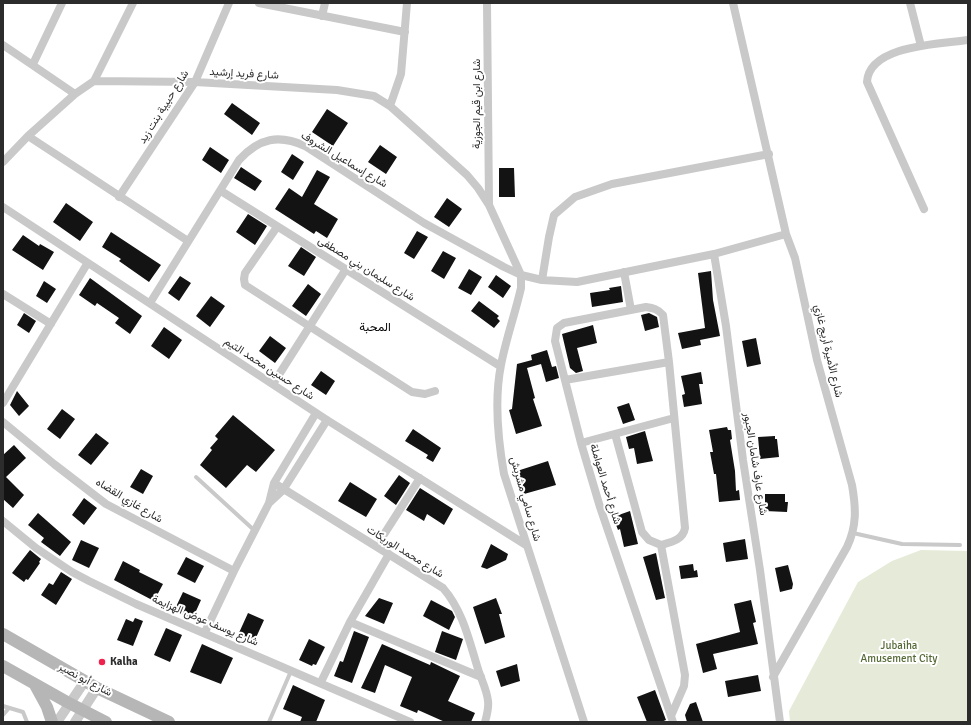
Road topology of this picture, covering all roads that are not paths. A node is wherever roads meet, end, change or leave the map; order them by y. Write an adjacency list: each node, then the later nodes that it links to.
1 (62, 3): 15 (street)
2 (134, 3): 16 (street)
3 (229, 3): 17 (street, شارع حبيبة بنت زيد)
4 (259, 3): 10 (street)
5 (325, 3): 10 (street)
6 (407, 3): 11 (street)
7 (487, 3): 25 (street, شارع ابن قيم الجوزية)
8 (733, 3): 21 (street, شارع الأميرة أريج غازي)
9 (910, 3): 14 (street)
10 (322, 16): 11 (street)
11 (405, 32): 19 (street)
12 (968, 40): 14 (street)
13 (3, 45): 15 (street)
14 (921, 46): 27 (street)
15 (33, 64): 18 (street)
16 (94, 80): 17 (street, شارع فريد إرشيد); 18 (street)
17 (195, 82): 19 (street, شارع فريد إرشيد); 24 (street, شارع حبيبة بنت زيد)
18 (75, 94): 20 (street)
19 (390, 106): 25 (street, شارع فريد إرشيد)
20 (28, 136): 22 (street); 24 (street)
21 (769, 154): 29 (street, شارع الأميرة أريج غازي); 36 (street)
22 (3, 162)
23 (221, 191): 28 (street, شارع سليمان بني مصطفى); 30 (street, شارع إسماعيل الشروف); 35 (street, شارع إسماعيل الشروف)
24 (119, 197): 30 (street)
25 (489, 205): 35 (street)
26 (3, 207): 32 (street, شارع حسين محمد التيم)
27 (924, 209)
28 (276, 227): 33 (street, شارع سليمان بني مصطفى); 41 (street)
29 (786, 234): 31 (street); 61 (street, شارع الأميرة أريج غازي)
30 (188, 241): 38 (street, شارع إسماعيل الشروف)
31 (714, 254): 34 (street); 74 (street, شارع عارف شامان الجبور)
32 (87, 264): 38 (street, شارع حسين محمد التيم); 40 (street)
33 (346, 269): 41 (street); 43 (street, شارع سليمان بني مصطفى)
34 (624, 272): 36 (street); 39 (street)
35 (521, 275): 36 (street); 43 (street, شارع سامي مشربش)
36 (542, 280)
37 (3, 294): 40 (street)
38 (150, 303): 45 (street, شارع حسين محمد التيم)
39 (631, 310): 42 (street, شارع أحمد العواملة); 44 (street, شارع أحمد العواملة)
40 (51, 324): 47 (street)
41 (311, 327): 45 (street); 46 (street)
42 (669, 362): 44 (street); 49 (street, شارع أحمد العواملة)
43 (500, 366): 64 (street, شارع سامي مشربش)
44 (565, 380): 53 (street, شارع أحمد العواملة)
45 (273, 384): 48 (street, شارع حسين محمد التيم)
46 (435, 391)
47 (3, 403)
48 (316, 413): 50 (street, شارع حسين محمد التيم); 56 (street)
49 (674, 418): 52 (street); 63 (street, شارع أحمد العواملة)
50 (327, 420): 55 (street, شارع حسين محمد التيم); 57 (street)
51 (3, 422): 67 (street, شارع غازي القضاه)
52 (615, 434): 53 (street); 63 (street, شارع أحمد العواملة)
53 (581, 443): 84 (street, شارع أحمد العواملة)
54 (196, 476): 60 (lane)
55 (420, 478): 62 (street); 64 (street, شارع حسين محمد التيم)
56 (274, 483): 57 (street, شارع محمد الوريكات); 58 (street)
57 (284, 490): 58 (street); 66 (street, شارع محمد الوريكات)
58 (269, 503): 60 (street)
59 (3, 521): 69 (street, شارع يوسف عوض الهزايمة)
60 (256, 531): 67 (street)
61 (853, 533): 65 (lane); 74 (street, شارع الأميرة أريج غازي)
62 (380, 539)
63 (661, 544): 84 (street, شارع أحمد العواملة)
64 (526, 545): 95 (street, شارع سامي مشربش)
65 (960, 545)
66 (389, 554): 68 (street); 73 (street, شارع محمد الوريكات)
67 (234, 571): 69 (street)
68 (350, 622): 73 (street); 76 (street)
69 (205, 632): 72 (street, شارع يوسف عوض الهزايمة)
70 (3, 634): 75 (main road, شارع أبو نصير)
71 (3, 666): 77 (main road)
72 (292, 670): 76 (street, شارع يوسف عوض الهزايمة); 92 (lane)
73 (481, 677): 94 (street, شارع محمد الوريكات)
74 (773, 677): 85 (street)
75 (85, 681): 78 (main road, شارع أبو نصير); 79 (street)
76 (321, 682): 93 (street, شارع يوسف عوض الهزايمة)
77 (35, 684): 79 (main road); 87 (main road)
78 (97, 688): 82 (street); 91 (main road, شارع أبو نصير)
79 (70, 704): 82 (main road); 88 (street)
80 (3, 706): 81 (lane)
81 (9, 708): 83 (lane); 86 (lane)
82 (83, 710): 89 (street); 90 (main road)
83 (3, 715)
84 (672, 719)
85 (778, 721)
86 (27, 722)
87 (52, 722)
88 (57, 722)
89 (75, 722)
90 (106, 722)
91 (169, 722)
92 (269, 722)
93 (410, 722)
94 (485, 722)
95 (584, 722)

